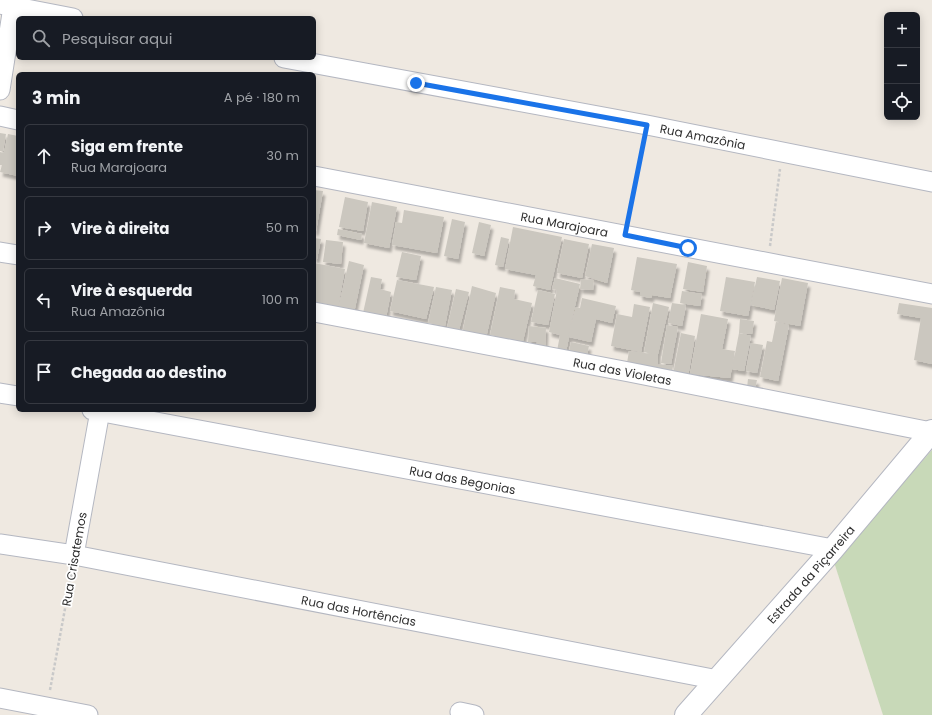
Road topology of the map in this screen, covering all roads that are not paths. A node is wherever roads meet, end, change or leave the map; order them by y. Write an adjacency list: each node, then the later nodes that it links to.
1 (7, 5): 2 (street); 4 (street)
2 (63, 16)
3 (295, 60): 8 (street, Rua Amazônia)
4 (0, 90)
5 (0, 116): 6 (street)
6 (16, 120)
7 (316, 176): 11 (street, Rua Marajoara)
8 (932, 182)
9 (0, 252): 10 (street)
10 (16, 256)
11 (932, 294)
12 (316, 312): 17 (street, Rua das Violetas)
13 (0, 393): 14 (street)
14 (16, 396)
15 (96, 412): 20 (street, Rua Crisatemos)
16 (101, 412): 19 (street, Rua das Begonias)
17 (932, 432): 19 (street, Estrada da Piçarreira)
18 (0, 544): 20 (street, Rua das Hortências)
19 (833, 549): 21 (street, Estrada da Piçarreira)
20 (74, 555): 21 (street, Rua das Hortências)
21 (718, 680): 24 (street, Estrada da Piçarreira)
22 (0, 698): 23 (street)
23 (88, 715)
24 (686, 715)

